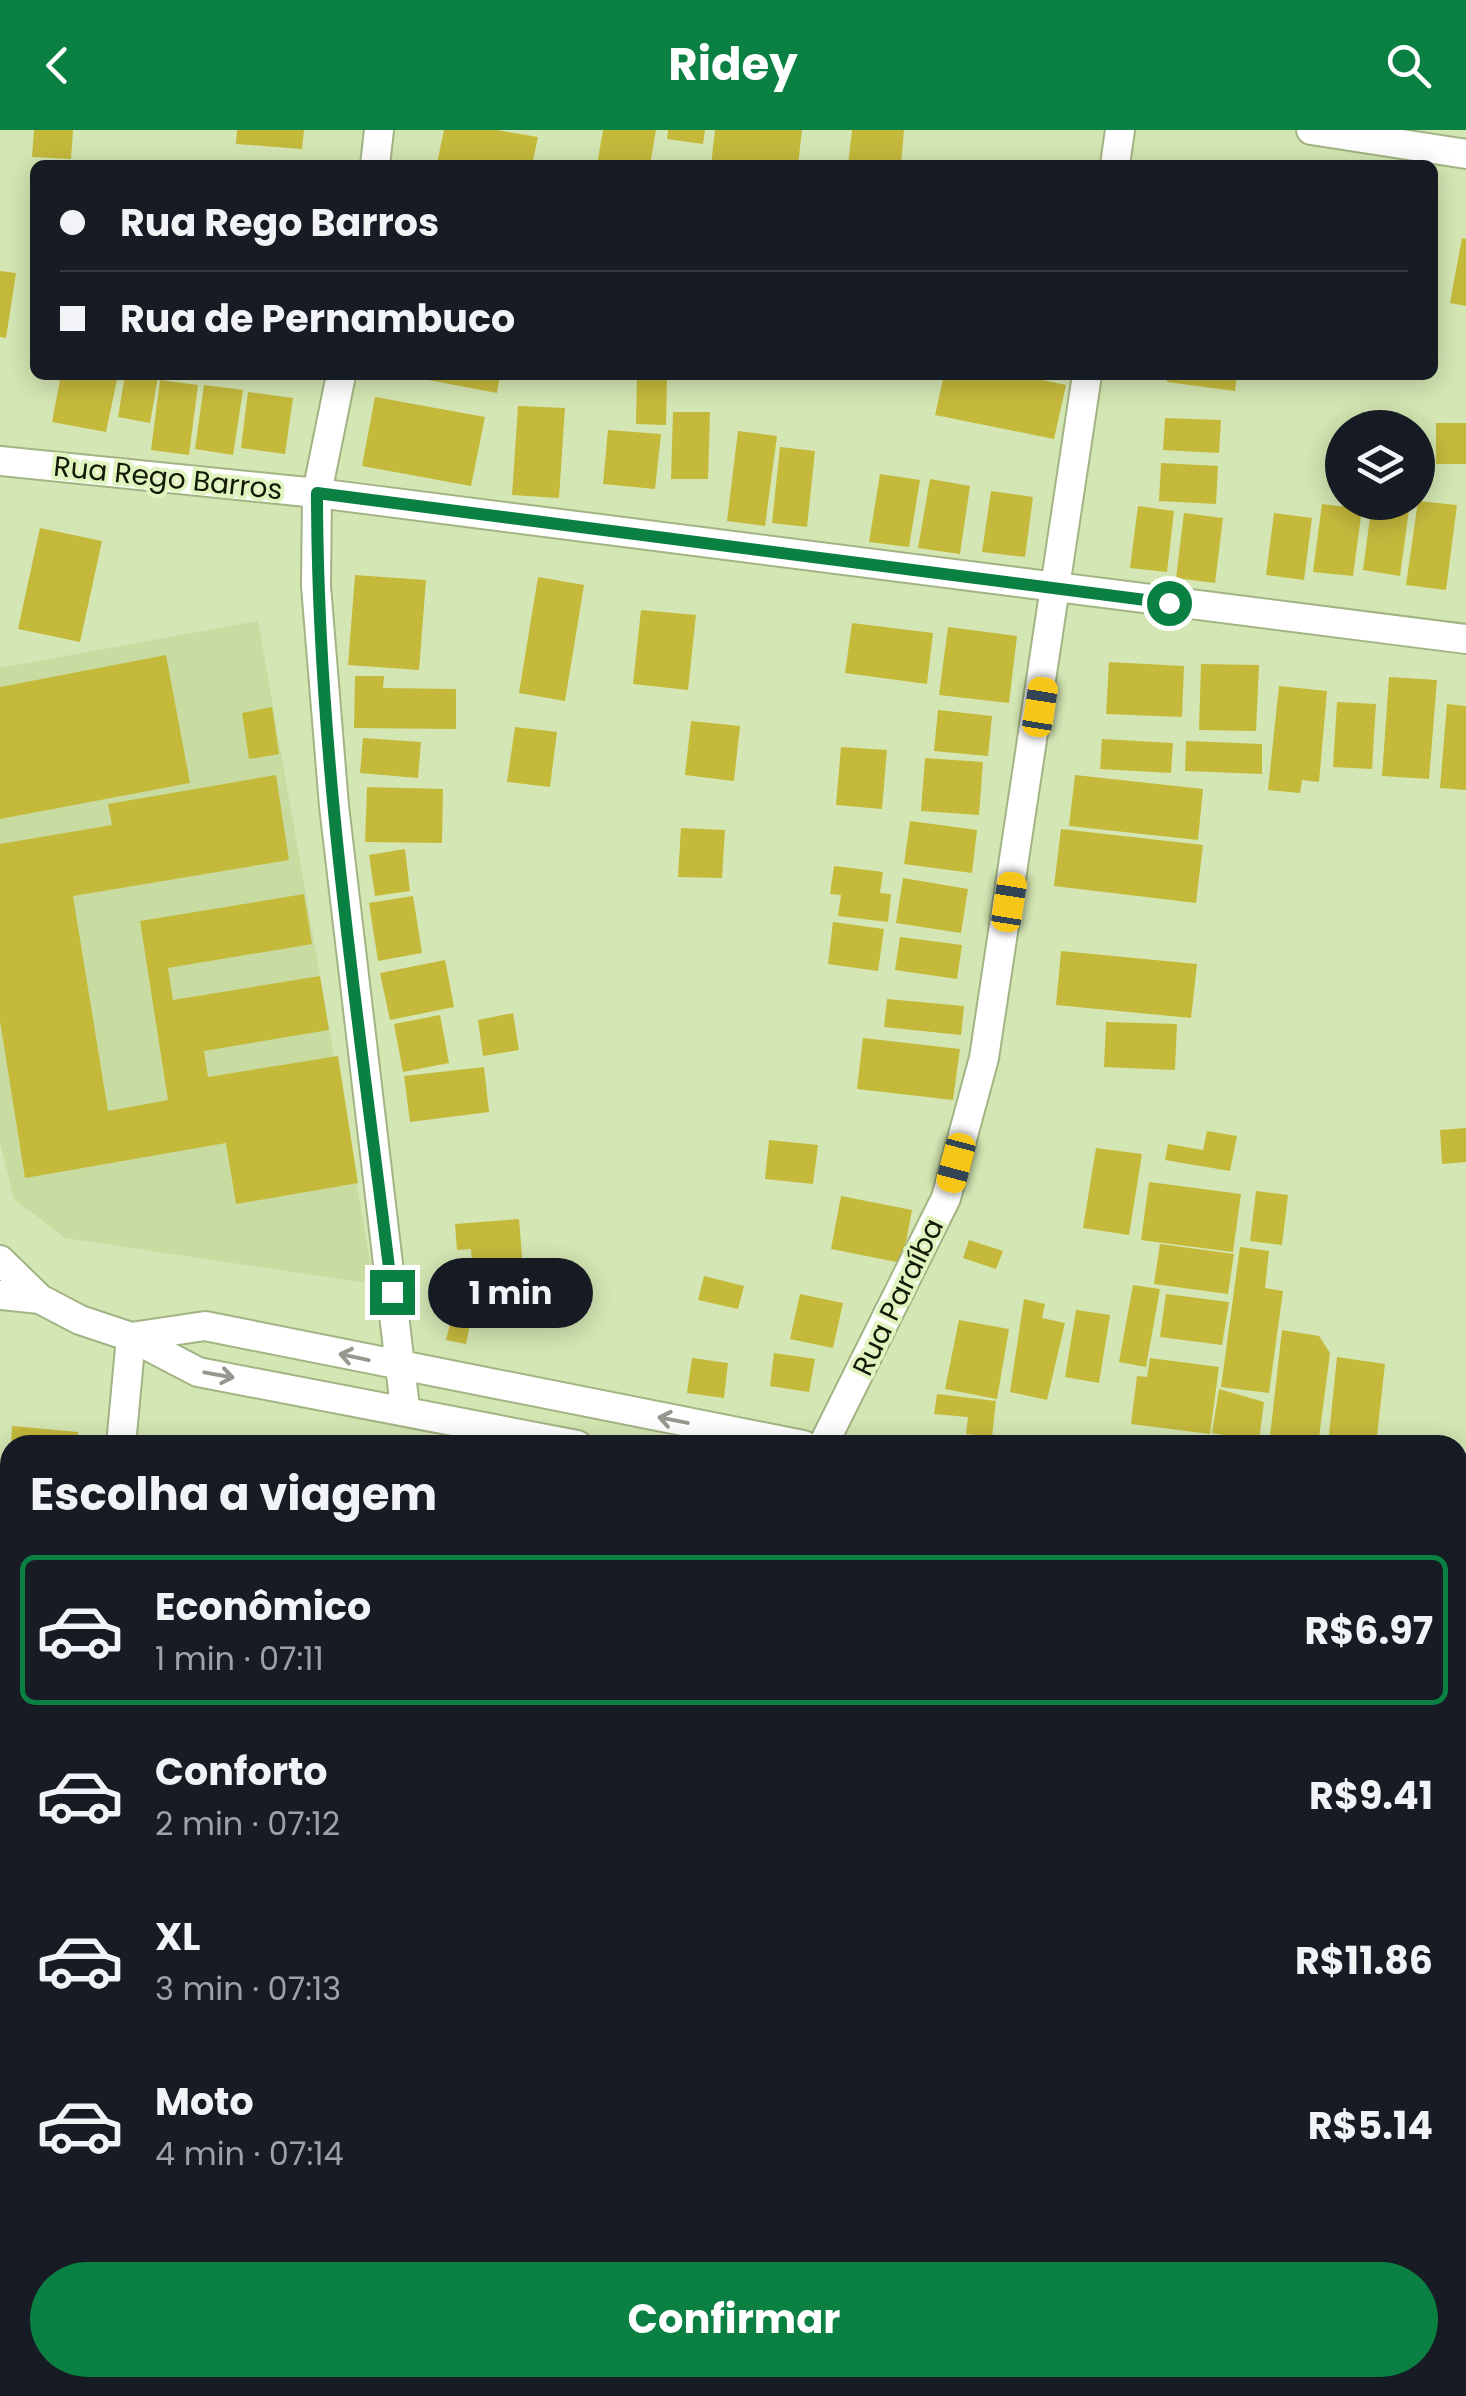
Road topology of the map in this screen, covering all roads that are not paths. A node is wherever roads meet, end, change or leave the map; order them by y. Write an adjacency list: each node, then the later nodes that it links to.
1 (379, 130): 5 (street)
2 (1120, 130): 6 (street)
3 (1311, 130): 4 (street)
4 (1466, 154)
5 (376, 160)
6 (1116, 160)
7 (340, 380): 10 (street)
8 (1086, 380): 11 (street, Rua Paraíba)
9 (0, 461): 10 (street, Rua Rego Barros)
10 (317, 493): 11 (street, Rua Rego Barros); 17 (street)
11 (1058, 590): 12 (street, Rua Rego Barros); 22 (street, Rua Paraíba)
12 (1466, 639)
13 (0, 1260): 15 (street)
14 (0, 1295): 15 (street)
15 (40, 1299): 16 (street)
16 (131, 1337): 17 (street, one-way to 16); 18 (street, one-way to 18); 19 (street)
17 (400, 1366): 18 (street); 21 (street, one-way to 17)
18 (405, 1408): 20 (street)
19 (123, 1435)
20 (531, 1435)
21 (752, 1435)
22 (828, 1435)

